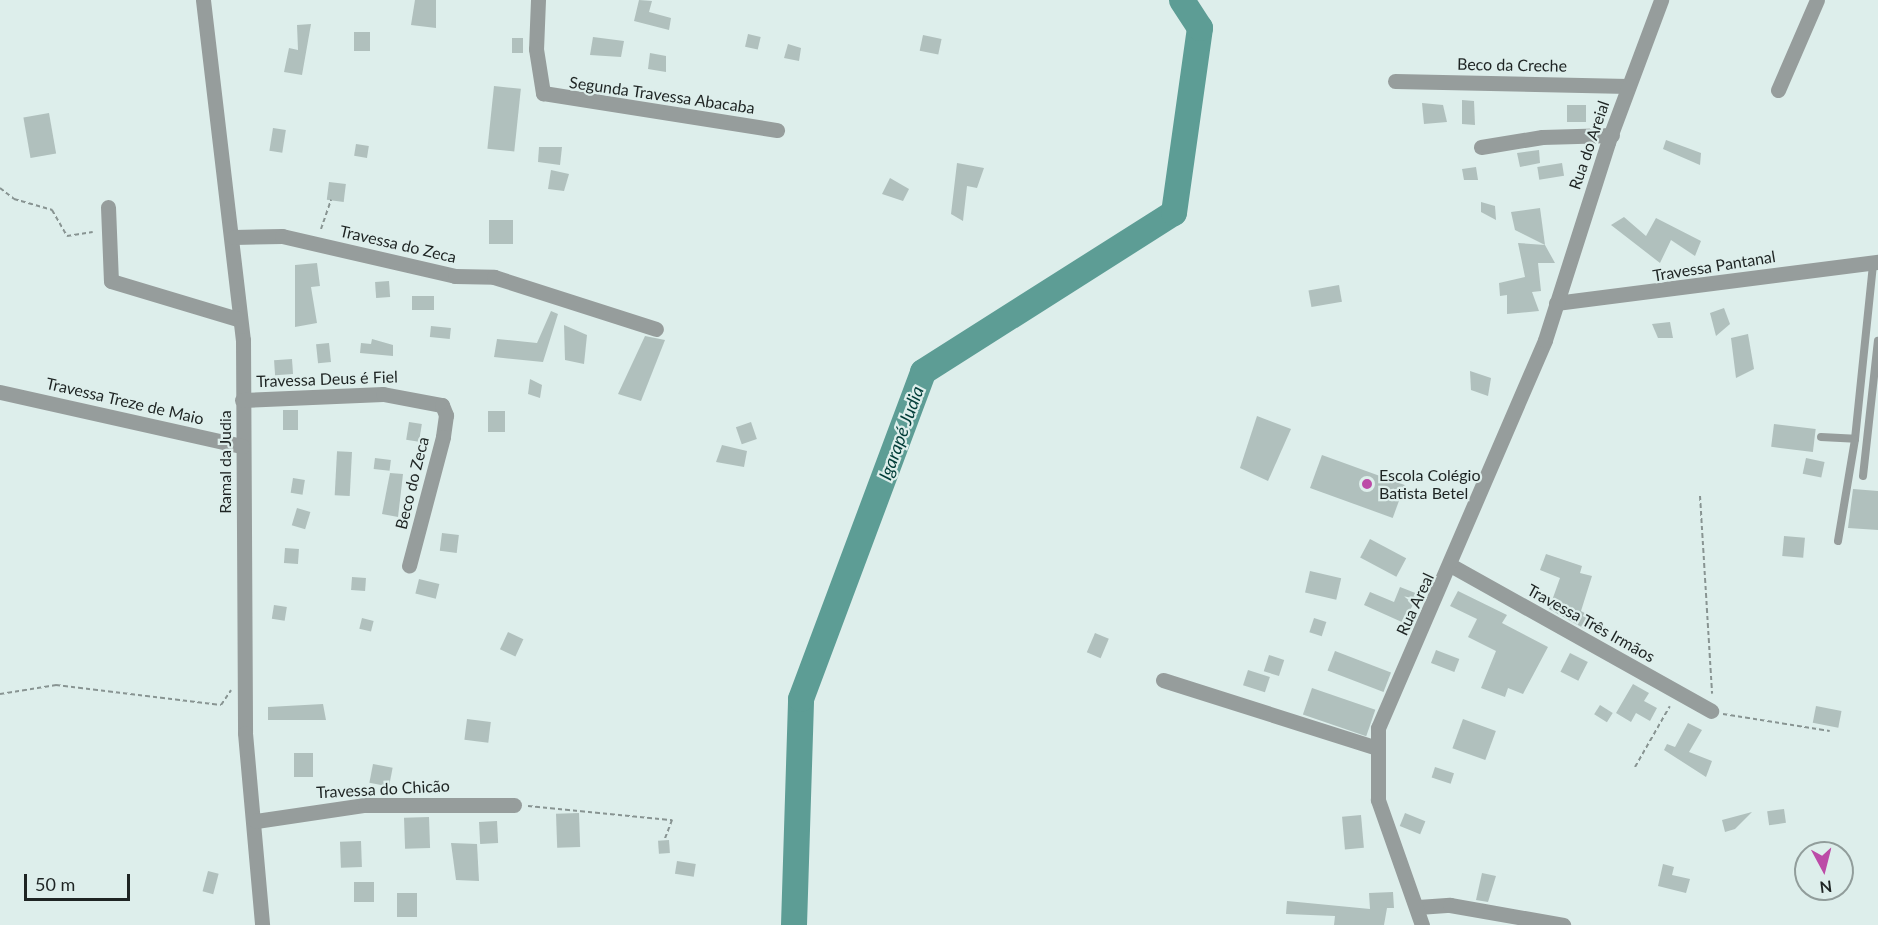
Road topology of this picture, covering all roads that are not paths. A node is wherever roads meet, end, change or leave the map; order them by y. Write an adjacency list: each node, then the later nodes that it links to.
1 (202, 0): 12 (street, Ramal da Judia)
2 (538, 0): 8 (street, Segunda Travessa Abacaba)
3 (1661, 0): 6 (street, Rua do Areial)
4 (1817, 0): 7 (street)
5 (1395, 81): 6 (street, Beco da Creche)
6 (1628, 86): 9 (street, Rua do Areial)
7 (1778, 90)
8 (777, 130)
9 (1612, 135): 10 (street); 14 (street, Rua do Areial)
10 (1481, 147)
11 (108, 207): 15 (street)
12 (234, 237): 15 (street, Ramal da Judia); 16 (street, Travessa do Zeca)
13 (1875, 263): 14 (street, Travessa Pantanal); 22 (lane)
14 (1556, 303): 27 (street, Rua Areal)
15 (238, 319): 19 (street, Ramal da Judia)
16 (656, 329)
17 (1878, 341): 24 (lane)
18 (0, 392): 23 (street, Travessa Treze de Maio)
19 (242, 400): 20 (street, Travessa Deus é Fiel); 23 (street, Ramal da Judia)
20 (445, 409): 26 (street, Beco do Zeca)
21 (1821, 437): 22 (lane)
22 (1855, 439): 25 (lane)
23 (242, 446): 32 (street, Ramal da Judia)
24 (1863, 476)
25 (1838, 541)
26 (409, 566)
27 (1452, 566): 29 (street, Travessa Três Irmãos); 30 (street, Rua Areal)
28 (1163, 680): 30 (street)
29 (1711, 711)
30 (1377, 748): 33 (street, Rua Areal)
31 (514, 805): 32 (street, Travessa do Chicão)
32 (255, 821): 34 (street, Ramal da Judia)
33 (1418, 907): 35 (street, Rua Areal); 36 (street)
34 (262, 925)
35 (1422, 925)
36 (1563, 925)

